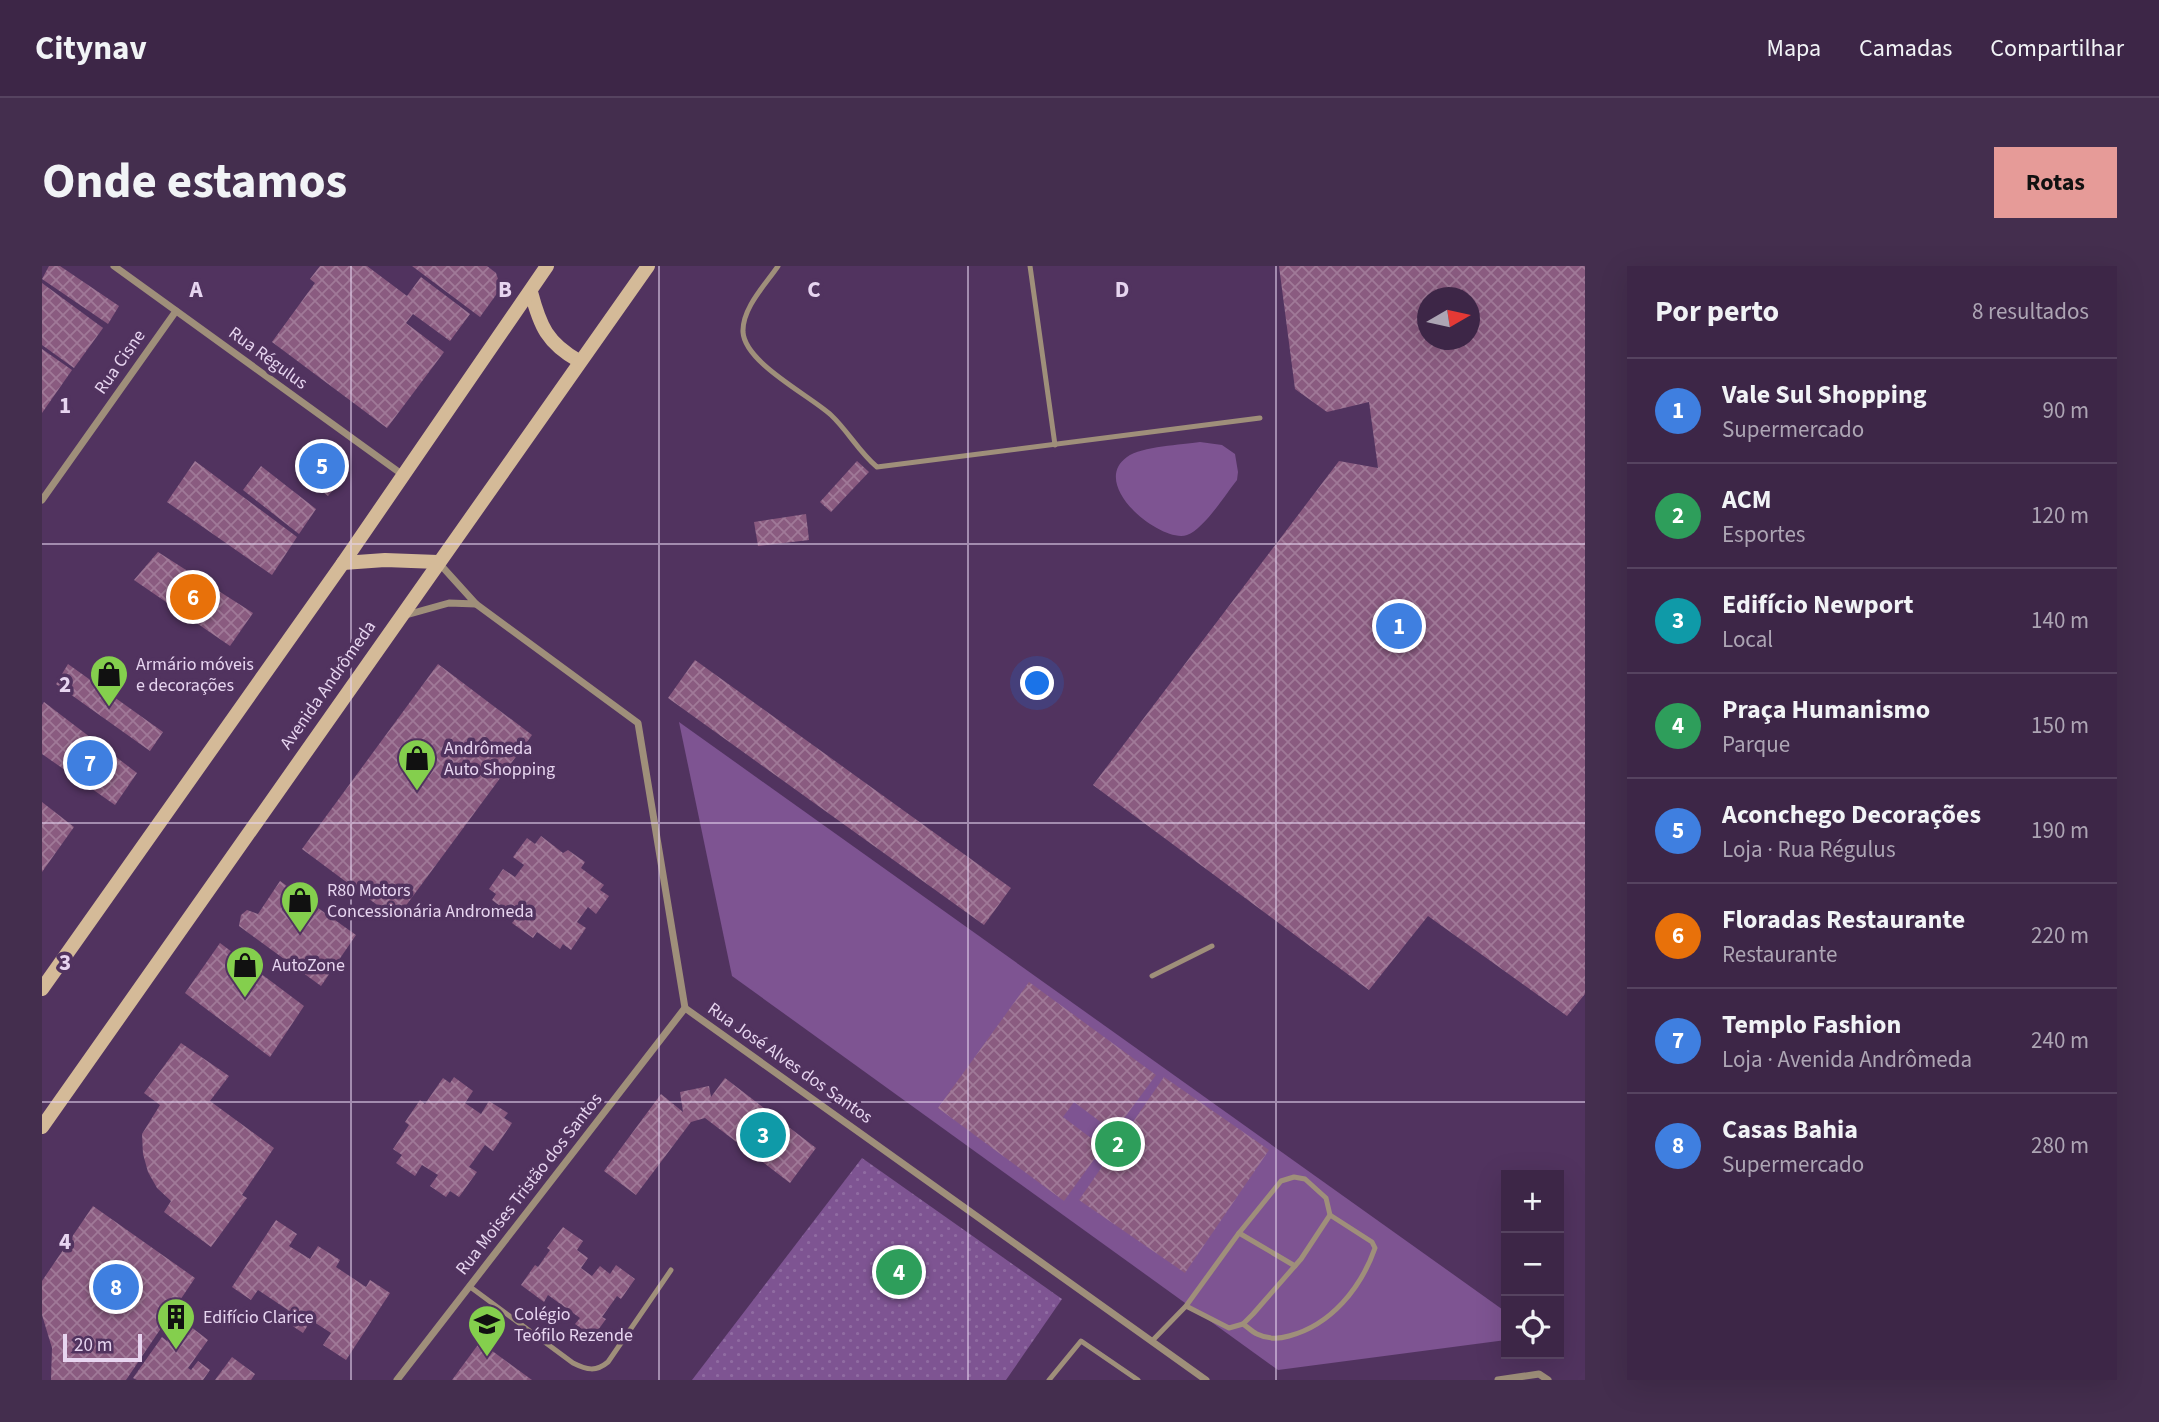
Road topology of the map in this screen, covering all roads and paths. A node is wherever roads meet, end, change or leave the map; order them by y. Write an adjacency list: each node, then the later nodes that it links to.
1 (114, 266): 7 (street, Rua Régulus)
2 (648, 266): 8 (main road, Avenida Andrômeda)
3 (778, 266): 10 (lane)
4 (1030, 266): 10 (lane)
5 (542, 268): 6 (main road)
6 (531, 292): 8 (main road); 11 (main road)
7 (176, 311): 11 (street, Rua Régulus); 12 (street, Rua Cisne)
8 (579, 361): 13 (main road, Avenida Andrômeda)
9 (1260, 418): 10 (lane)
10 (1055, 445)
11 (403, 475): 14 (main road)
12 (42, 500)
13 (438, 562): 14 (main road); 15 (street, Rua José Alves dos Santos); 16 (main road, Avenida Andrômeda)
14 (343, 563): 19 (main road)
15 (476, 604): 16 (street); 20 (street, Rua José Alves dos Santos)
16 (399, 618): 21 (main road, Avenida Andrômeda)
17 (1212, 946): 18 (lane)
18 (1152, 976)
19 (42, 989)
20 (685, 1008): 26 (street, Rua Moises Tristão dos Santos); 29 (street, Rua José Alves dos Santos)
21 (42, 1127)
22 (1330, 1215): 23 (lane); 24 (lane); 28 (lane)
23 (1239, 1233): 24 (lane); 27 (lane)
24 (1295, 1266): 28 (lane)
25 (671, 1270): 26 (lane)
26 (470, 1286): 31 (street, Rua Moises Tristão dos Santos)
27 (1186, 1306): 28 (lane); 29 (lane)
28 (1244, 1324)
29 (1152, 1340): 33 (street, Rua José Alves dos Santos)
30 (1052, 1379): 32 (lane)
31 (397, 1380)
32 (1138, 1380)
33 (1206, 1380)
34 (1498, 1380): 35 (street)
35 (1548, 1380)

